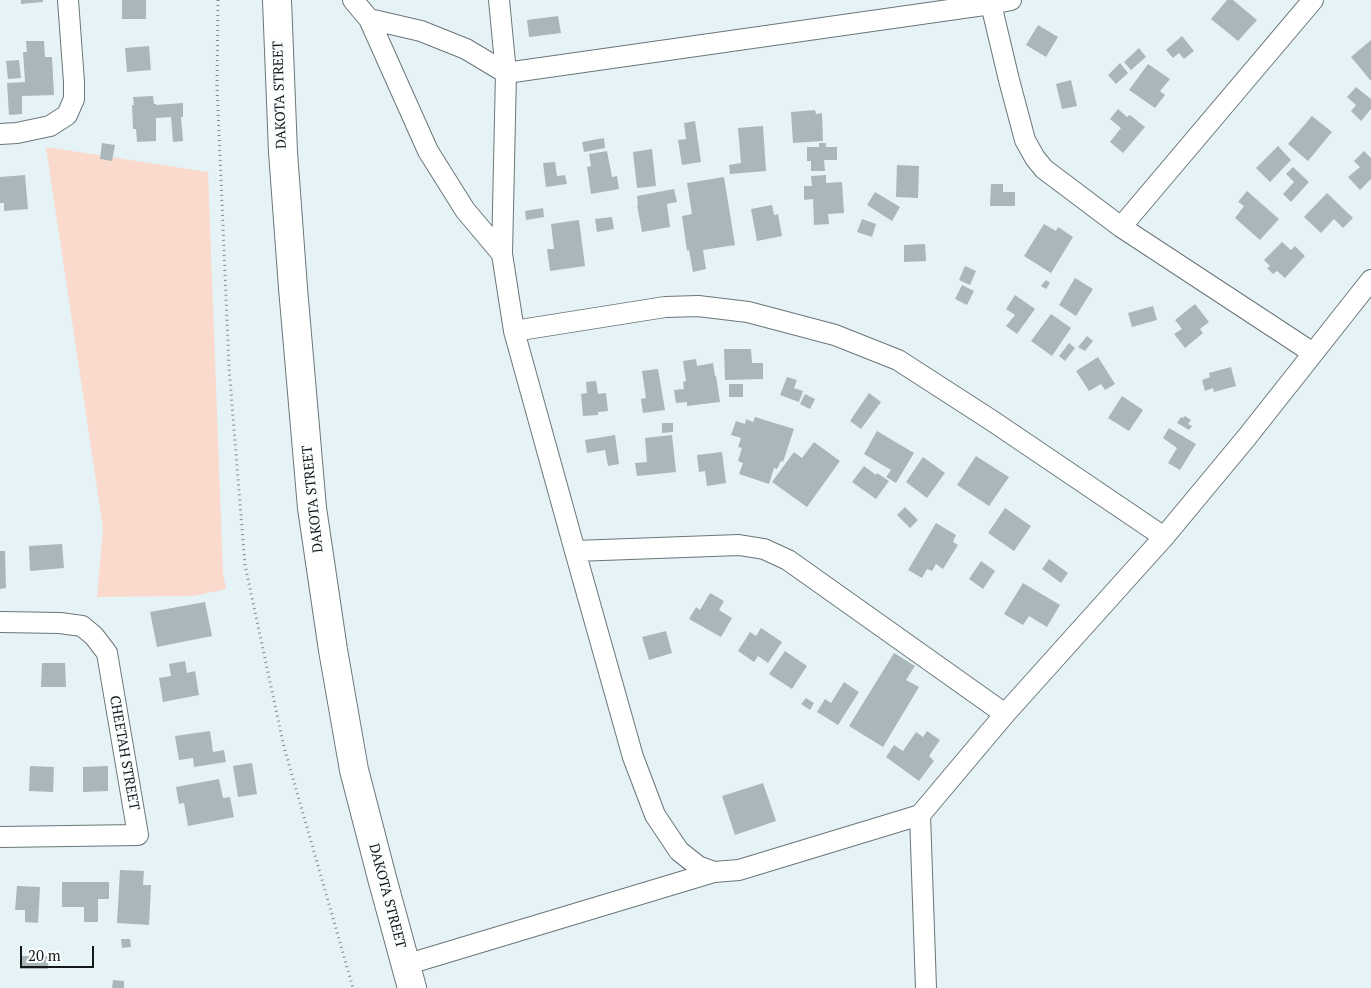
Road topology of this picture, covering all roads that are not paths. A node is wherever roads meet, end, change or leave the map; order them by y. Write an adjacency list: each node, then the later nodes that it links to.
1 (68, 0): 10 (street)
2 (277, 0): 23 (street, DAKOTA STREET)
3 (353, 0): 8 (street)
4 (499, 0): 9 (street)
5 (1011, 0): 7 (street)
6 (1313, 0): 11 (street)
7 (991, 2): 9 (street); 11 (street)
8 (369, 19): 9 (street); 12 (street)
9 (506, 73): 12 (street)
10 (0, 134)
11 (1121, 227): 15 (street)
12 (502, 254): 14 (street)
13 (1371, 280): 15 (street)
14 (514, 331): 16 (street); 17 (street)
15 (1313, 353): 16 (street)
16 (1164, 537): 19 (street)
17 (575, 551): 19 (street); 22 (street)
18 (0, 622): 21 (street, CHEETAH STREET)
19 (1005, 714): 20 (street)
20 (920, 815): 22 (street); 24 (street)
21 (0, 837)
22 (714, 872): 23 (street)
23 (409, 976)
24 (926, 988)

